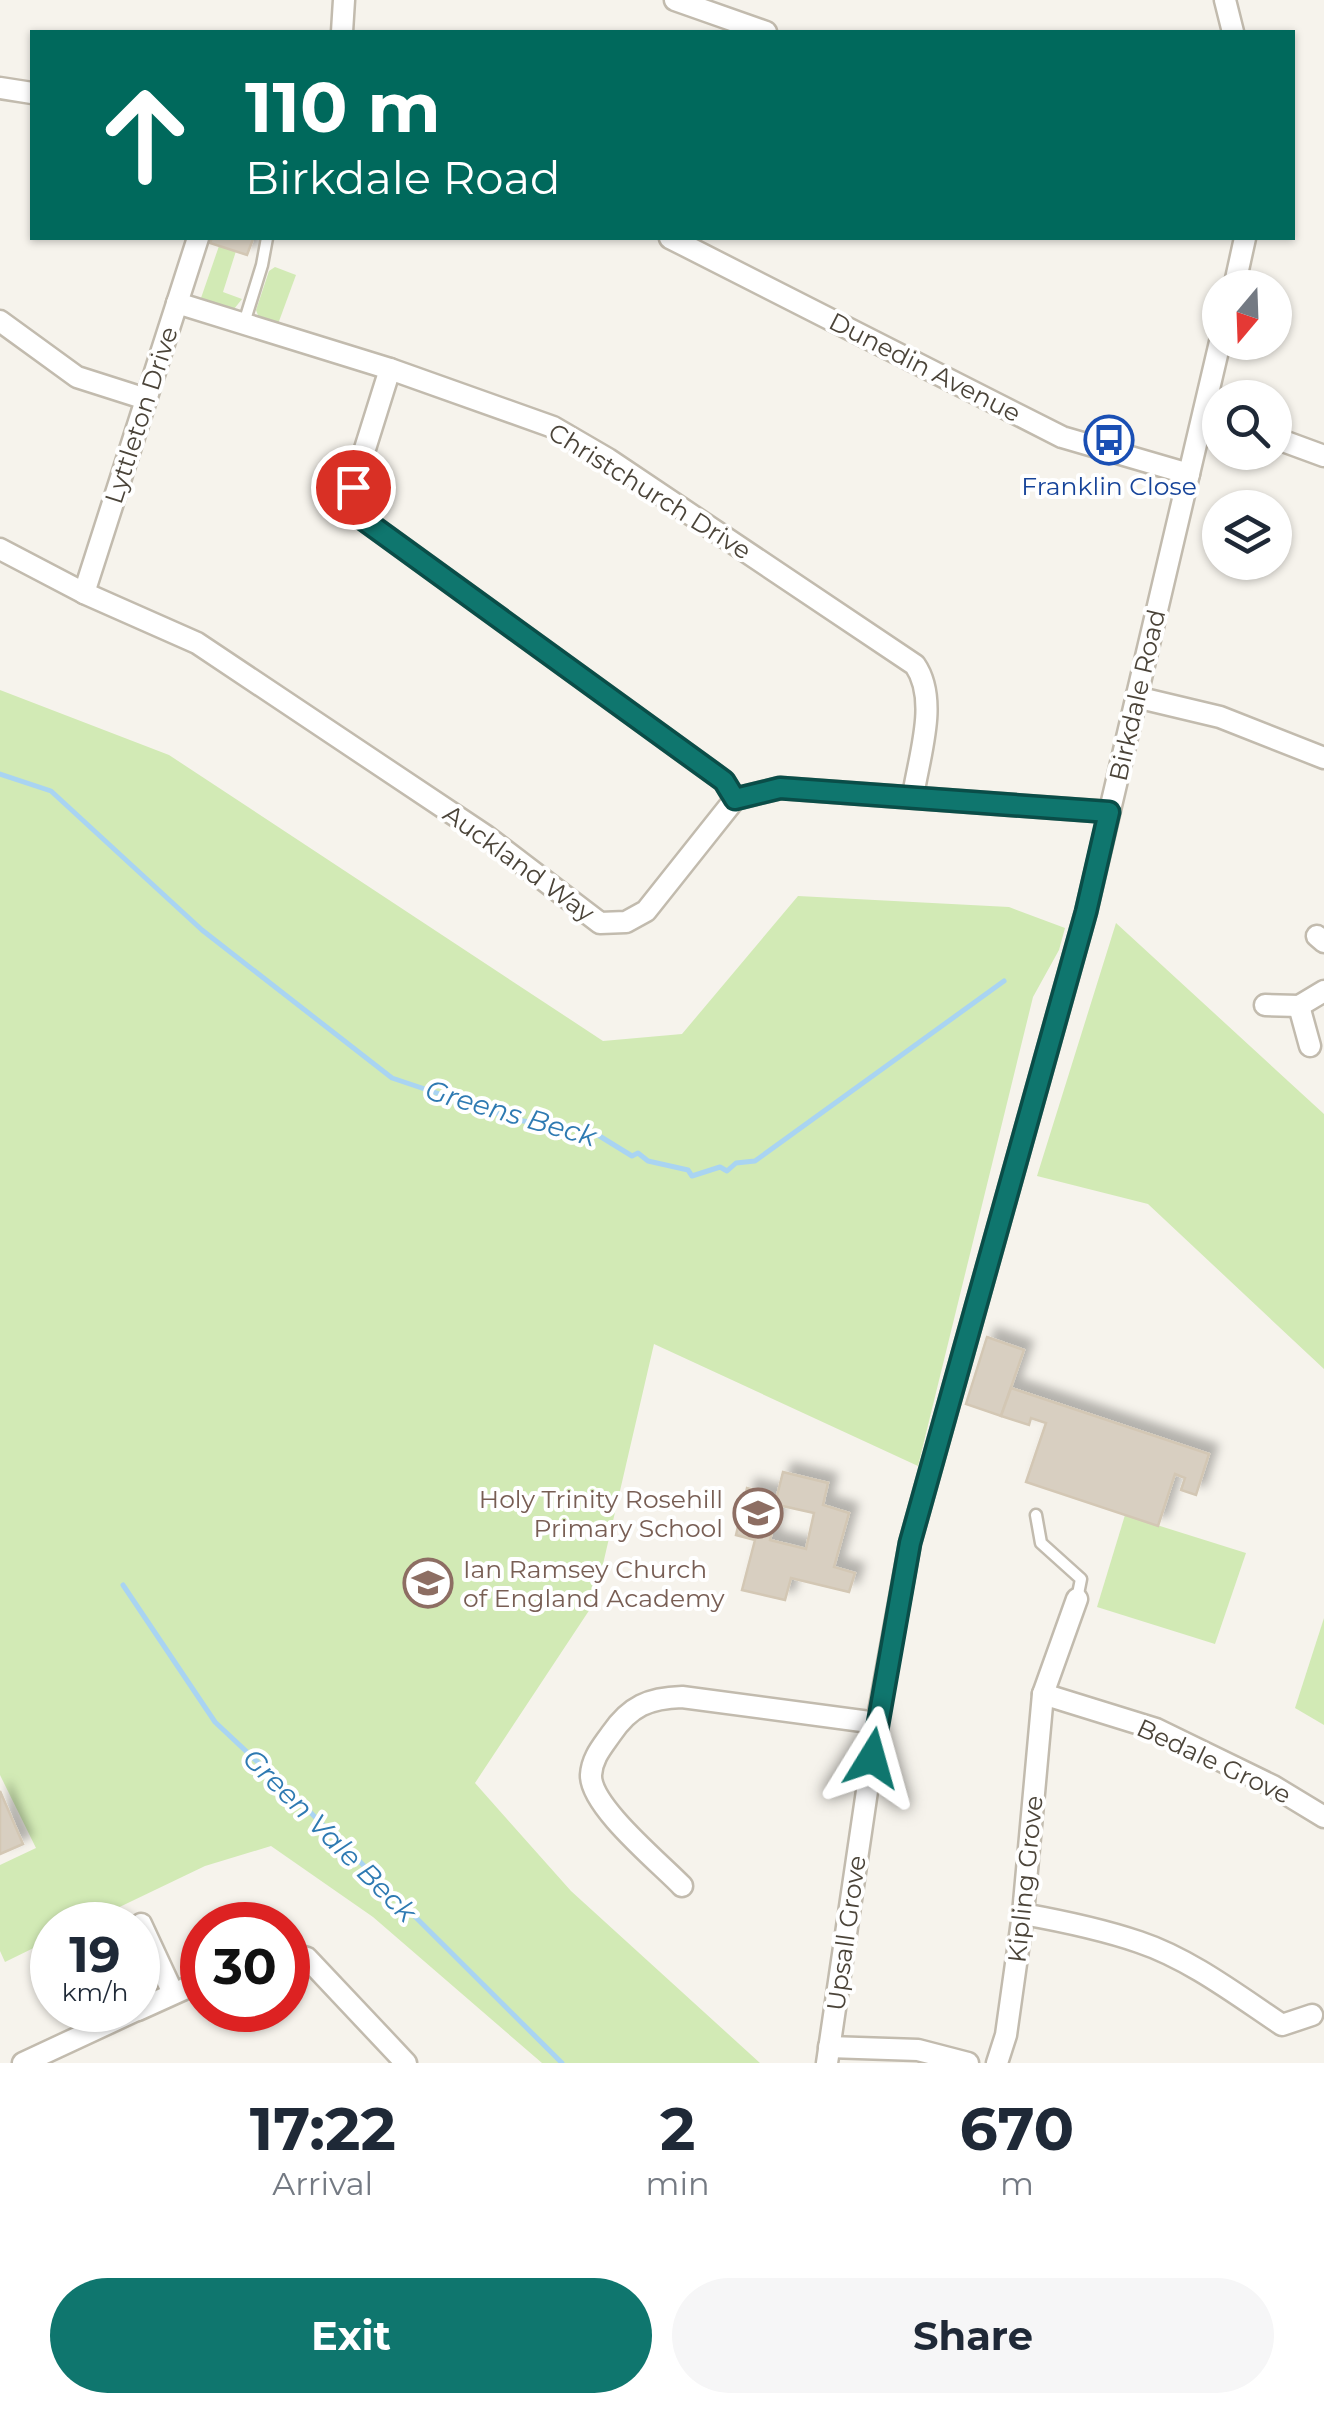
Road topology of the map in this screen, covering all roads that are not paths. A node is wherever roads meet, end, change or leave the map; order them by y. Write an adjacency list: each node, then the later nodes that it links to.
1 (344, 0): 4 (street)
2 (675, 0): 5 (street)
3 (1225, 0): 6 (street)
4 (342, 30)
5 (760, 30)
6 (1233, 30)
7 (0, 88): 8 (street)
8 (30, 93)
9 (197, 240): 14 (street, Lyttleton Drive)
10 (266, 240): 16 (lane)
11 (674, 240): 22 (street, Dunedin Avenue)
12 (1245, 240): 13 (street)
13 (1238, 270)
14 (177, 302): 16 (street, Christchurch Drive); 18 (street, Lyttleton Drive)
15 (0, 320): 18 (street)
16 (244, 323): 17 (street, Christchurch Drive)
17 (390, 369): 27 (street, Christchurch Drive); 28 (street)
18 (146, 399): 24 (street, Lyttleton Drive)
19 (1202, 441): 22 (street, Birkdale Road)
20 (1292, 444): 21 (street)
21 (1324, 456)
22 (1189, 474): 25 (street, Birkdale Road)
23 (0, 549): 24 (street, Auckland Way)
24 (84, 593): 28 (street, Auckland Way)
25 (1136, 698): 26 (street); 29 (street, Birkdale Road)
26 (1323, 755)
27 (913, 796): 28 (street); 29 (street)
28 (735, 799)
29 (1109, 812): 34 (street, Birkdale Road)
30 (1324, 991): 32 (street)
31 (1264, 1006): 32 (street)
32 (1299, 1006): 33 (street)
33 (1310, 1046)
34 (935, 1450): 38 (street, Upsall Grove)
35 (1036, 1515): 36 (lane)
36 (1076, 1599): 37 (street, Kipling Grove)
37 (1043, 1694): 39 (street, Bedale Grove); 41 (street, Kipling Grove)
38 (878, 1724): 40 (street); 49 (street, Upsall Grove)
39 (1324, 1817)
40 (684, 1885)
41 (1023, 1914): 47 (street); 53 (street, Kipling Grove)
42 (310, 1961): 51 (street)
43 (160, 1965): 45 (street)
44 (180, 1990): 45 (street)
45 (173, 1993): 46 (street)
46 (160, 1999)
47 (1312, 2015)
48 (89, 2032): 50 (street)
49 (828, 2055): 52 (street)
50 (22, 2063)
51 (406, 2063)
52 (968, 2063)
53 (998, 2063)

